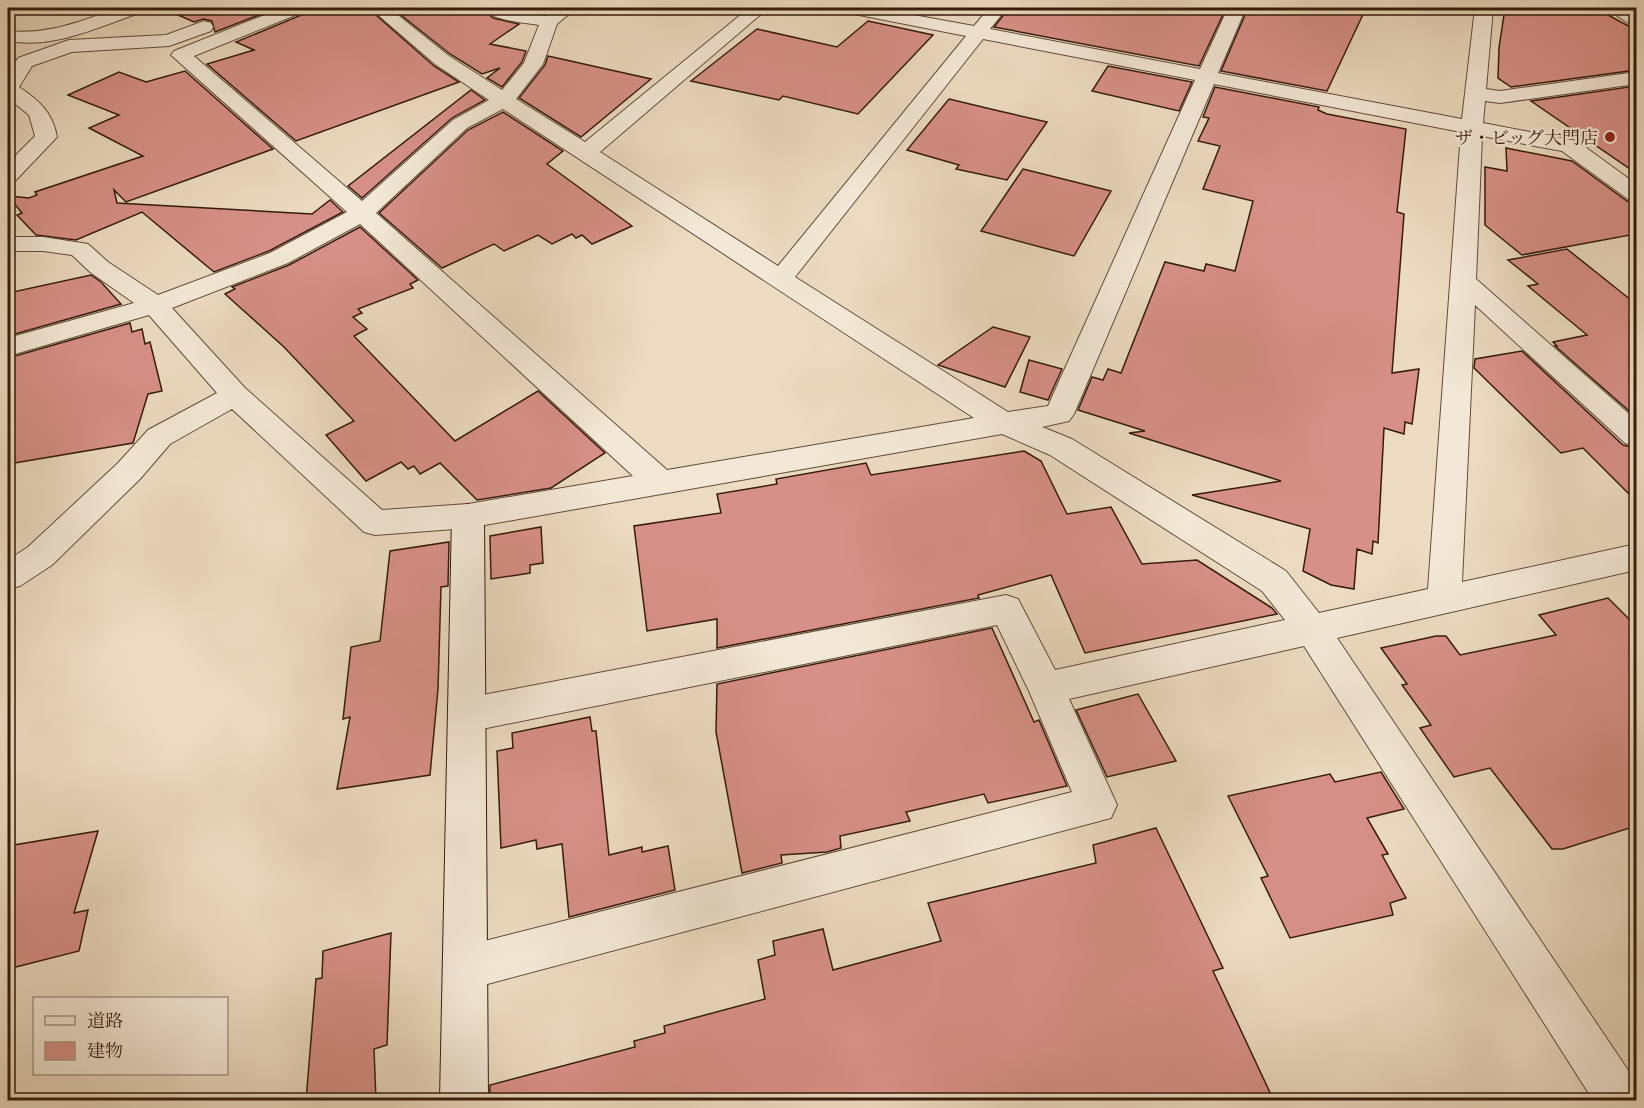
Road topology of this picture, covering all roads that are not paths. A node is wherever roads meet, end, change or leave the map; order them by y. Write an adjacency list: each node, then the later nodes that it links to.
1 (136, 8): 15 (street)
2 (254, 8): 23 (street)
3 (297, 8): 25 (street)
4 (379, 8): 19 (street)
5 (493, 8): 12 (street)
6 (759, 8): 22 (street)
7 (849, 8): 14 (street)
8 (998, 8): 14 (street)
9 (1237, 8): 16 (street)
10 (1484, 8): 18 (street)
11 (1614, 8): 13 (street)
12 (558, 15): 19 (street)
13 (1636, 20)
14 (978, 33): 16 (street); 27 (street)
15 (8, 36)
16 (1206, 78): 20 (street); 32 (street)
17 (1636, 78): 18 (street)
18 (1488, 95): 20 (street); 21 (street)
19 (504, 100): 22 (street); 25 (street)
20 (1472, 129): 21 (street); 28 (street)
21 (1569, 146): 24 (street)
22 (585, 153): 27 (street)
23 (8, 175)
24 (1636, 194)
25 (362, 213): 29 (street); 34 (street)
26 (8, 244): 29 (street)
27 (781, 278): 32 (street)
28 (1462, 280): 33 (street); 38 (street)
29 (155, 305): 30 (street); 31 (street)
30 (8, 347)
31 (235, 395): 35 (street); 37 (street)
32 (1003, 423): 34 (street); 39 (street)
33 (1636, 436)
34 (661, 483): 35 (street)
35 (468, 516): 41 (street)
36 (1636, 556): 38 (street)
37 (8, 576)
38 (1444, 598): 39 (street)
39 (1312, 629): 40 (street); 44 (street)
40 (1046, 688): 41 (street); 42 (street)
41 (467, 715): 42 (street)
42 (465, 968): 43 (street)
43 (464, 1101)
44 (1620, 1101)

